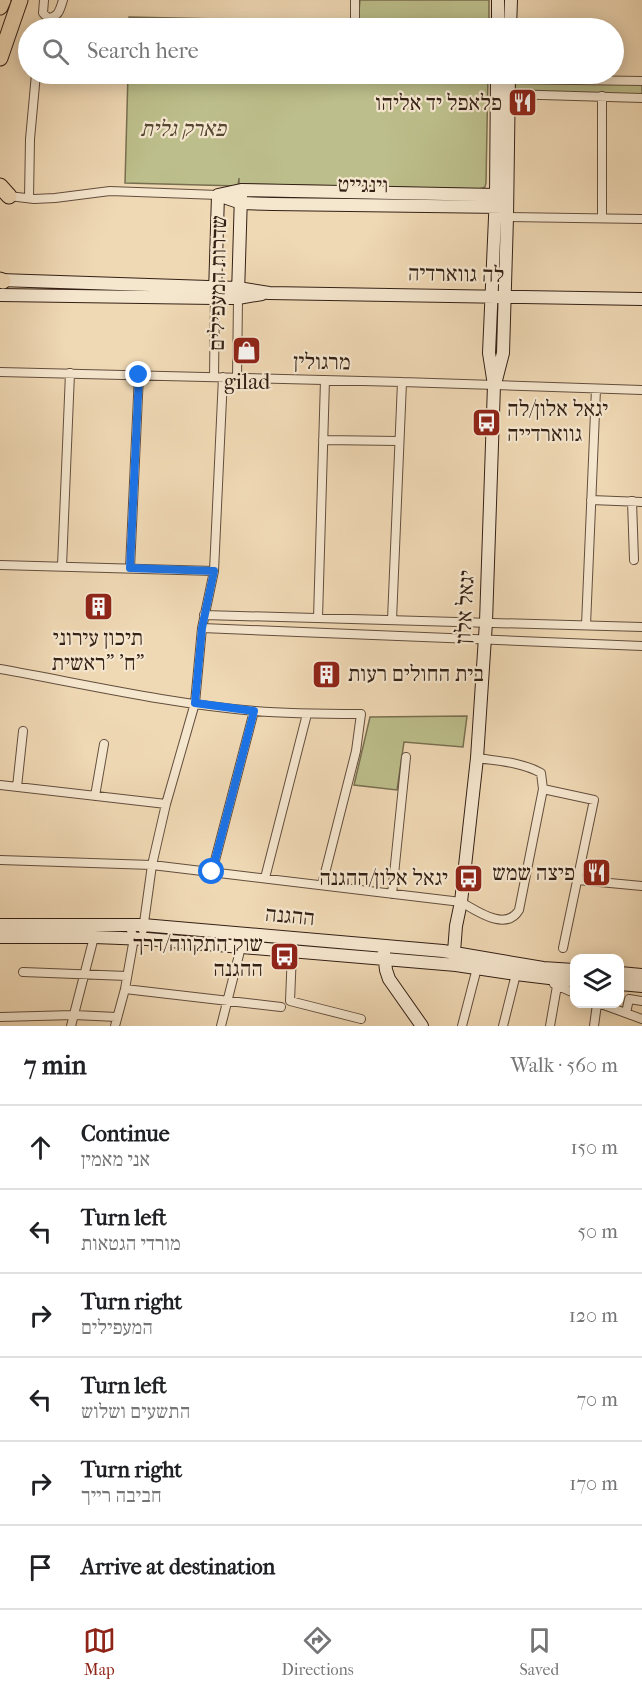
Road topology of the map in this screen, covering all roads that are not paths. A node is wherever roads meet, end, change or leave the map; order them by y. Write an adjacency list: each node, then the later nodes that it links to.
1 (3, 0): 8 (highway)
2 (20, 0): 13 (highway)
3 (44, 0): 9 (street)
4 (63, 0): 9 (street)
5 (355, 0): 10 (street)
6 (498, 0): 11 (street)
7 (511, 0): 12 (street)
8 (0, 7)
9 (48, 18)
10 (356, 18)
11 (498, 18)
12 (510, 18)
13 (0, 58)
14 (624, 80): 15 (street)
15 (642, 81)
16 (35, 84): 27 (street)
17 (499, 84): 19 (street, יגאל אלון)
18 (507, 84): 20 (street, יגאל אלון)
19 (497, 87): 20 (street); 26 (street, יגאל אלון)
20 (509, 95): 21 (street); 29 (street, יגאל אלון)
21 (602, 96): 22 (street); 30 (street)
22 (642, 98)
23 (241, 190): 25 (street, וינגייט); 26 (street, וינגייט); 28 (street, שדרות המעפילים)
24 (4, 191): 27 (street, וינגייט)
25 (218, 195): 27 (street, וינגייט); 28 (street, וינגייט); 35 (street, שדרות המעפילים)
26 (496, 195): 29 (street, יגאל אלון)
27 (29, 198)
28 (241, 203): 29 (street, וינגייט); 36 (street, שדרות המעפילים)
29 (504, 210): 30 (street, וינגייט); 32 (street, יגאל אלון); 33 (street, יגאל אלון)
30 (602, 218): 31 (street, וינגייט)
31 (642, 219)
32 (492, 272): 37 (street); 38 (street, יגאל אלון)
33 (505, 277): 39 (street, יגאל אלון); 40 (street)
34 (1, 284): 35 (street, לה גווארדיה)
35 (215, 293): 36 (street, לה גווארדיה); 46 (street, שדרות המעפילים)
36 (238, 293): 37 (street, לה גווארדיה); 47 (street, שדרות המעפילים)
37 (473, 295): 38 (street, לה גווארדיה)
38 (491, 296): 39 (street, לה גווארדיה); 50 (street, יגאל אלון)
39 (505, 296): 40 (street, לה גווארדיה); 42 (street, יגאל אלון)
40 (521, 296): 41 (street, לה גווארדיה); 42 (street)
41 (642, 299)
42 (504, 312): 50 (street, יגאל אלון)
43 (0, 372): 44 (street, מרגולין)
44 (70, 373): 45 (street, מרגולין); 60 (street)
45 (139, 375): 46 (street, מרגולין); 61 (street)
46 (219, 377): 47 (street, מרגולין); 62 (street, שדרות המעפילים)
47 (237, 378): 48 (street, מרגולין)
48 (325, 380): 49 (street, מרגולין); 53 (street)
49 (402, 382): 50 (street, מרגולין); 54 (street)
50 (494, 386): 51 (street, מרגולין); 66 (street, יגאל אלון)
51 (596, 388): 52 (street, מרגולין); 55 (street)
52 (642, 390)
53 (323, 440): 54 (street); 64 (street)
54 (399, 441): 65 (street)
55 (591, 500): 56 (street); 67 (street)
56 (632, 501): 57 (street); 58 (street)
57 (642, 502)
58 (634, 560)
59 (0, 565): 60 (street)
60 (62, 566): 61 (street)
61 (130, 568): 62 (street)
62 (214, 571): 63 (street, שדרות המעפילים)
63 (204, 615): 64 (street); 69 (street, שדרות המעפילים)
64 (318, 618): 65 (street)
65 (392, 620): 66 (street)
66 (486, 622): 67 (street); 70 (street, יגאל אלון)
67 (586, 625): 68 (street)
68 (642, 627)
69 (202, 628): 70 (street); 73 (street, שדרות המעפילים)
70 (484, 639): 71 (street); 79 (street, יגאל אלון)
71 (642, 646)
72 (0, 669): 73 (street)
73 (195, 703): 74 (street); 84 (street, שדרות המעפילים)
74 (254, 711): 75 (street); 87 (street)
75 (307, 714): 88 (street); 90 (street)
76 (23, 731): 81 (street)
77 (104, 744): 83 (street)
78 (406, 757): 92 (street)
79 (477, 759): 82 (street); 93 (street, יגאל אלון)
80 (0, 785): 81 (street)
81 (17, 787): 83 (street)
82 (543, 789): 89 (street); 93 (street)
83 (95, 796): 84 (street)
84 (166, 804): 86 (street, שדרות המעפילים)
85 (0, 860): 86 (street)
86 (152, 864): 87 (street); 96 (street, שדרות המעפילים)
87 (212, 872): 88 (street)
88 (265, 878): 90 (street)
89 (578, 880): 91 (street); 102 (street)
90 (321, 885): 92 (street)
91 (642, 885)
92 (392, 894): 93 (street)
93 (461, 902): 104 (street, יגאל אלון)
94 (0, 925): 95 (street, ההגנה)
95 (129, 925): 96 (street, ההגנה); 99 (street)
96 (143, 925): 99 (street); 100 (street, ההגנה)
97 (0, 937): 98 (street, ההגנה)
98 (94, 937): 99 (street, ההגנה); 109 (street)
99 (141, 938): 101 (street, ההגנה); 113 (street)
100 (383, 945): 104 (street, ההגנה); 105 (street)
101 (241, 947): 103 (street, ההגנה); 121 (street)
102 (563, 948)
103 (292, 952): 105 (street, ההגנה); 129 (street)
104 (457, 957): 105 (street, ההגנה); 106 (street, ההגנה); 107 (street, ההגנה)
105 (385, 960): 134 (street)
106 (477, 968): 110 (street, ההגנה); 135 (street)
107 (570, 970)
108 (23, 972): 109 (street)
109 (84, 974): 113 (street); 127 (street)
110 (516, 974): 114 (street, ההגנה); 136 (street)
111 (624, 974): 112 (street)
112 (642, 975)
113 (127, 976): 119 (street)
114 (543, 977): 115 (street, ההגנה); 117 (street)
115 (570, 980)
116 (624, 984): 118 (street)
117 (557, 986): 120 (street); 137 (street)
118 (642, 986)
119 (125, 989): 121 (street); 131 (street)
120 (570, 991)
121 (228, 1001): 123 (street); 133 (street)
122 (642, 1001): 126 (street)
123 (281, 1007)
124 (601, 1008): 138 (street)
125 (613, 1008): 126 (street)
126 (626, 1013): 130 (street)
127 (74, 1015): 128 (street); 131 (street); 132 (street)
128 (0, 1017)
129 (361, 1019)
130 (642, 1019): 139 (street)
131 (116, 1022)
132 (70, 1026)
133 (221, 1026)
134 (422, 1026)
135 (462, 1026)
136 (503, 1026)
137 (550, 1026)
138 (594, 1026)
139 (640, 1026)

